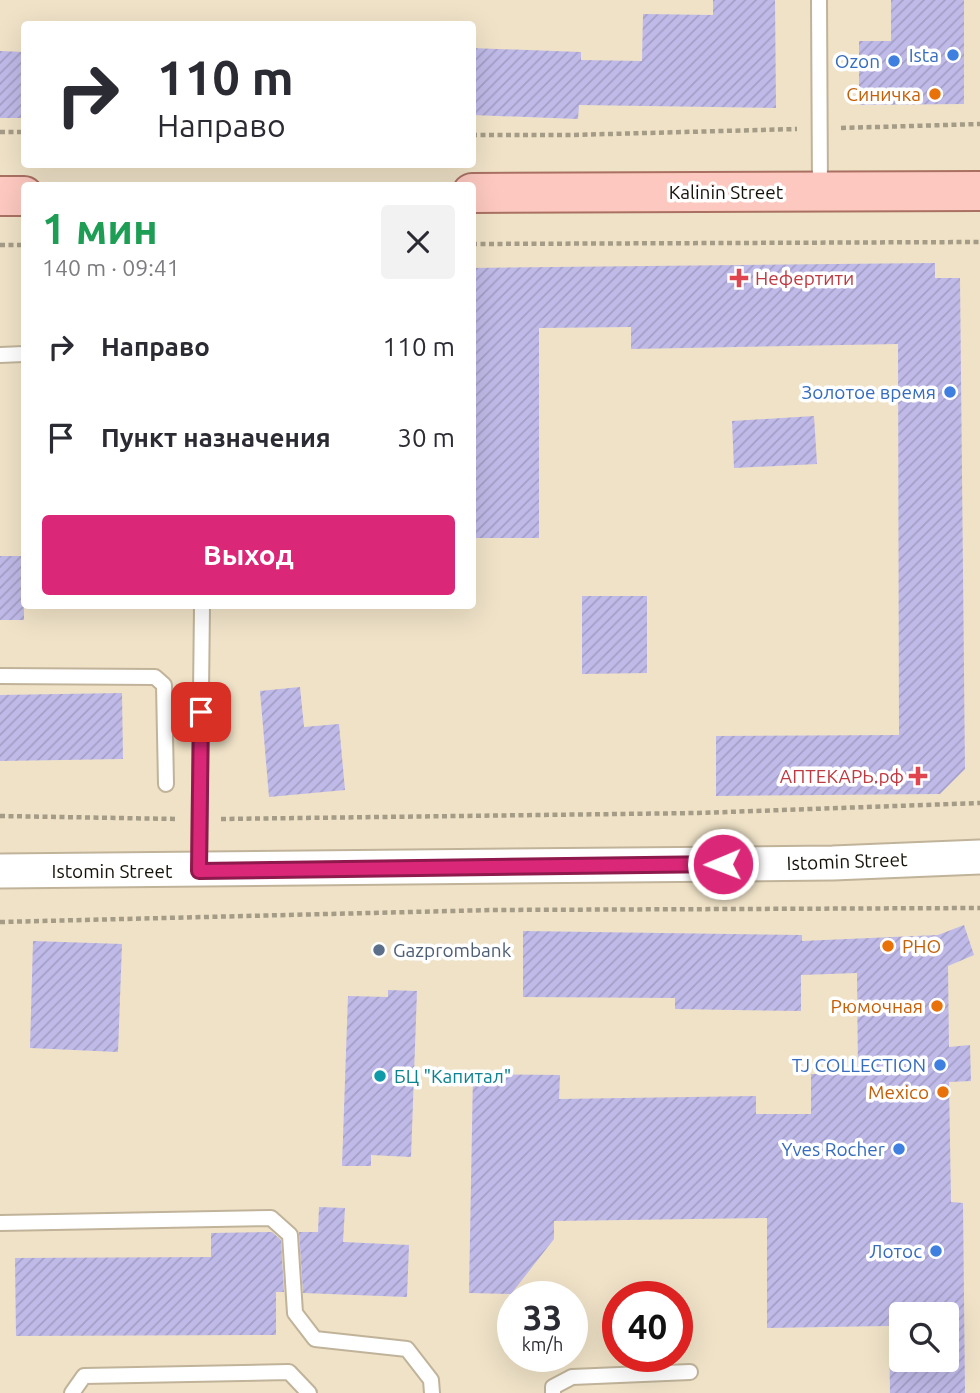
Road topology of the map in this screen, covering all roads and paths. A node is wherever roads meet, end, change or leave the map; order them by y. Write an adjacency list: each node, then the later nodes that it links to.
1 (819, 0): 3 (lane)
2 (980, 124): 3 (path)
3 (820, 128): 6 (path); 7 (lane)
4 (0, 132): 5 (path)
5 (21, 132)
6 (476, 135)
7 (820, 191): 8 (main road, Kalinin Street); 9 (main road, Kalinin Street)
8 (980, 191)
9 (476, 194)
10 (0, 196): 11 (main road)
11 (21, 196)
12 (980, 242): 13 (path)
13 (476, 244)
14 (0, 245): 15 (path)
15 (21, 245)
16 (21, 354): 17 (lane)
17 (0, 355)
18 (202, 609): 23 (lane)
19 (0, 676): 20 (lane)
20 (166, 785)
21 (980, 803): 23 (path)
22 (0, 816): 23 (path)
23 (200, 819): 26 (lane)
24 (980, 856): 26 (street, Istomin Street)
25 (0, 871): 26 (street, Istomin Street)
26 (199, 871)
27 (980, 908): 28 (path)
28 (0, 922)
29 (0, 1223): 33 (lane)
30 (690, 1372): 34 (lane)
31 (72, 1393): 32 (lane)
32 (309, 1393)
33 (432, 1393)
34 (553, 1393)

